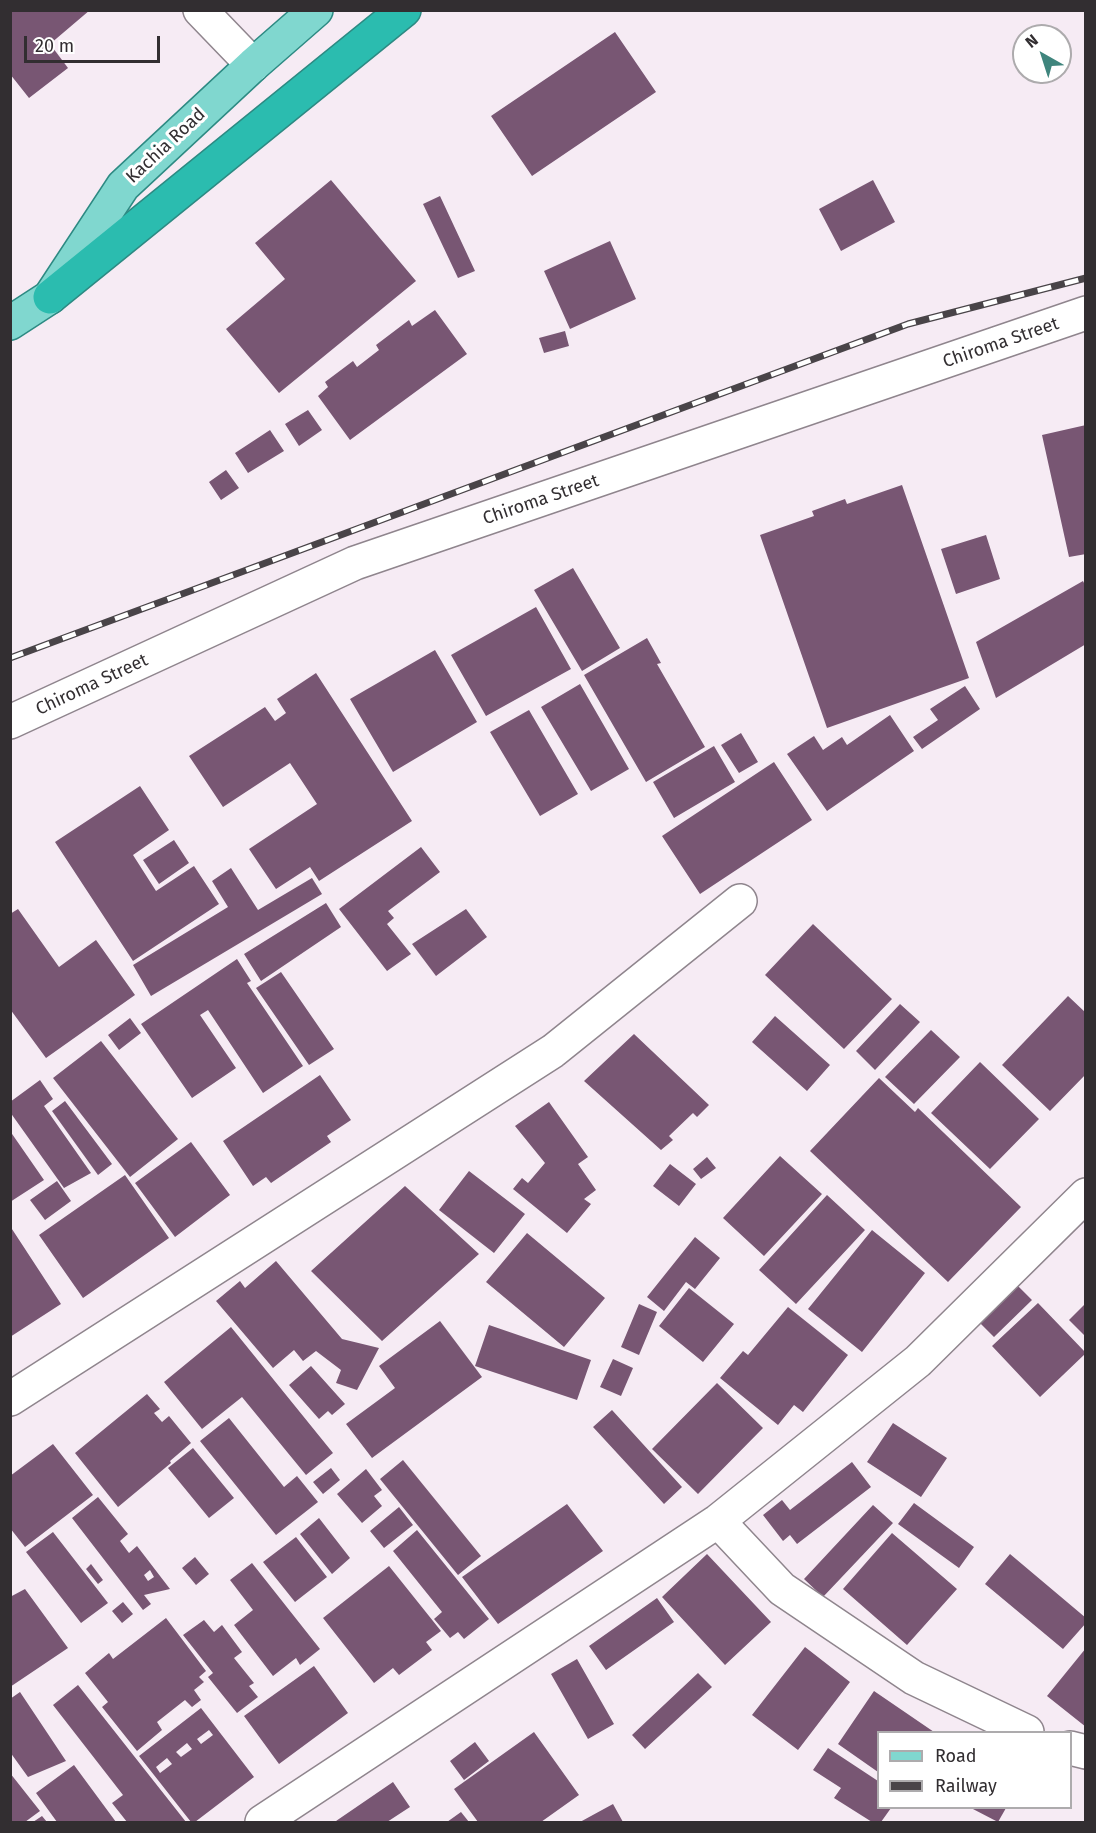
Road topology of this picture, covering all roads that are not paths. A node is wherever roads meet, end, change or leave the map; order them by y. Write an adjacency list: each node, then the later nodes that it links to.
1 (200, 10): 4 (street)
2 (316, 10): 4 (main road, Kachia Road)
3 (404, 10): 5 (highway)
4 (253, 65): 5 (main road, Kachia Road)
5 (50, 297): 7 (main road, Kachia Road)
6 (1086, 313): 8 (street, Chiroma Street)
7 (10, 323)
8 (10, 722)
9 (740, 901): 11 (street)
10 (1086, 1195): 12 (street)
11 (10, 1399)
12 (718, 1521): 13 (street); 14 (street)
13 (1025, 1731)
14 (262, 1822)

